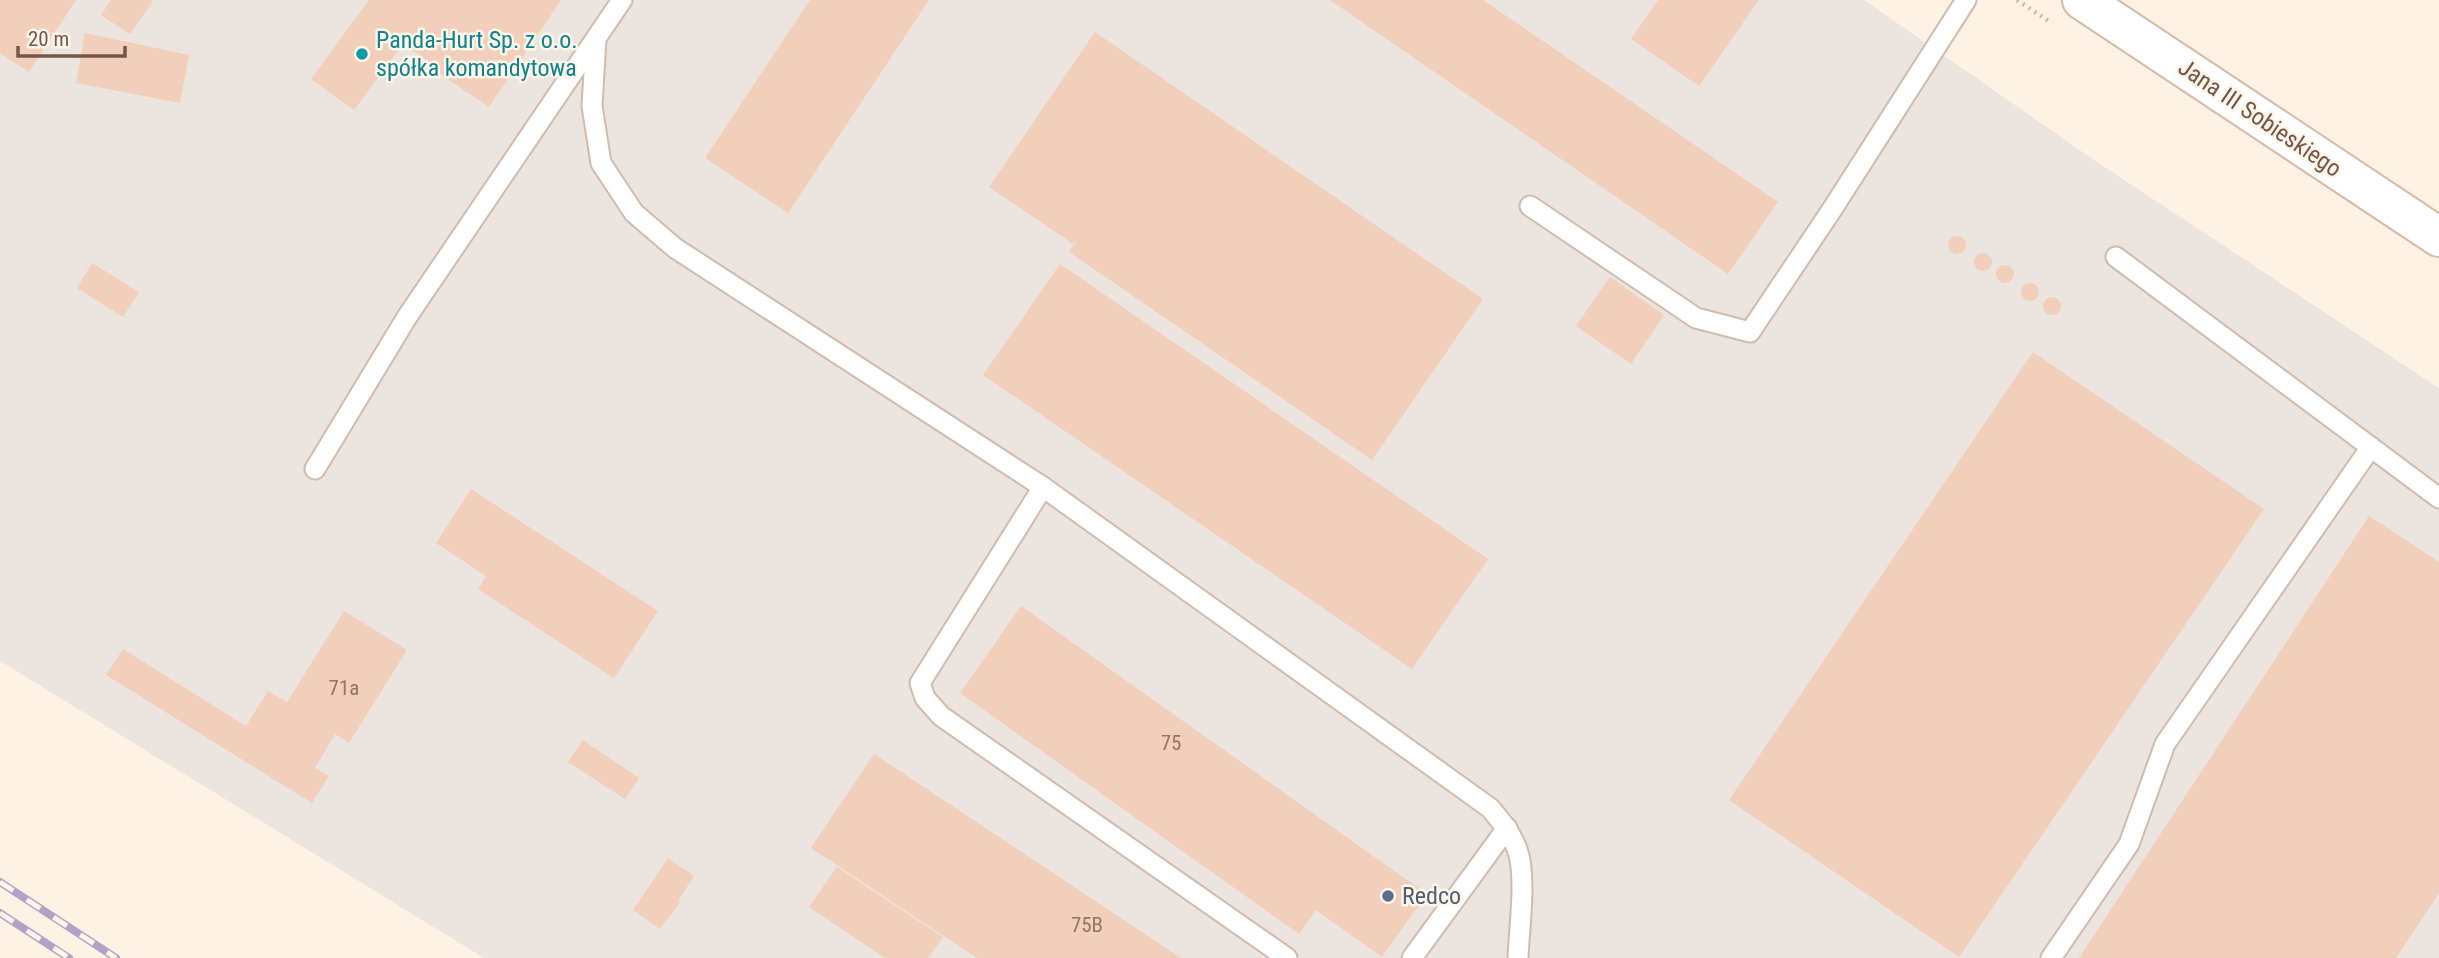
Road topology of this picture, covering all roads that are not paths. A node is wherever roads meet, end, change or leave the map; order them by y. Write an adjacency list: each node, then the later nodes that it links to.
1 (622, 0): 4 (lane)
2 (1966, 0): 5 (lane)
3 (2082, 0): 6 (main road, Jana III Sobieskiego)
4 (596, 39): 9 (lane); 10 (lane)
5 (1530, 206)
6 (2439, 237)
7 (2116, 257): 8 (lane)
8 (2371, 447): 11 (lane); 16 (lane)
9 (315, 469)
10 (1043, 487): 12 (lane); 13 (lane)
11 (2439, 498)
12 (1507, 828): 14 (lane); 15 (lane)
13 (1287, 958)
14 (1412, 958)
15 (1518, 958)
16 (2051, 958)

